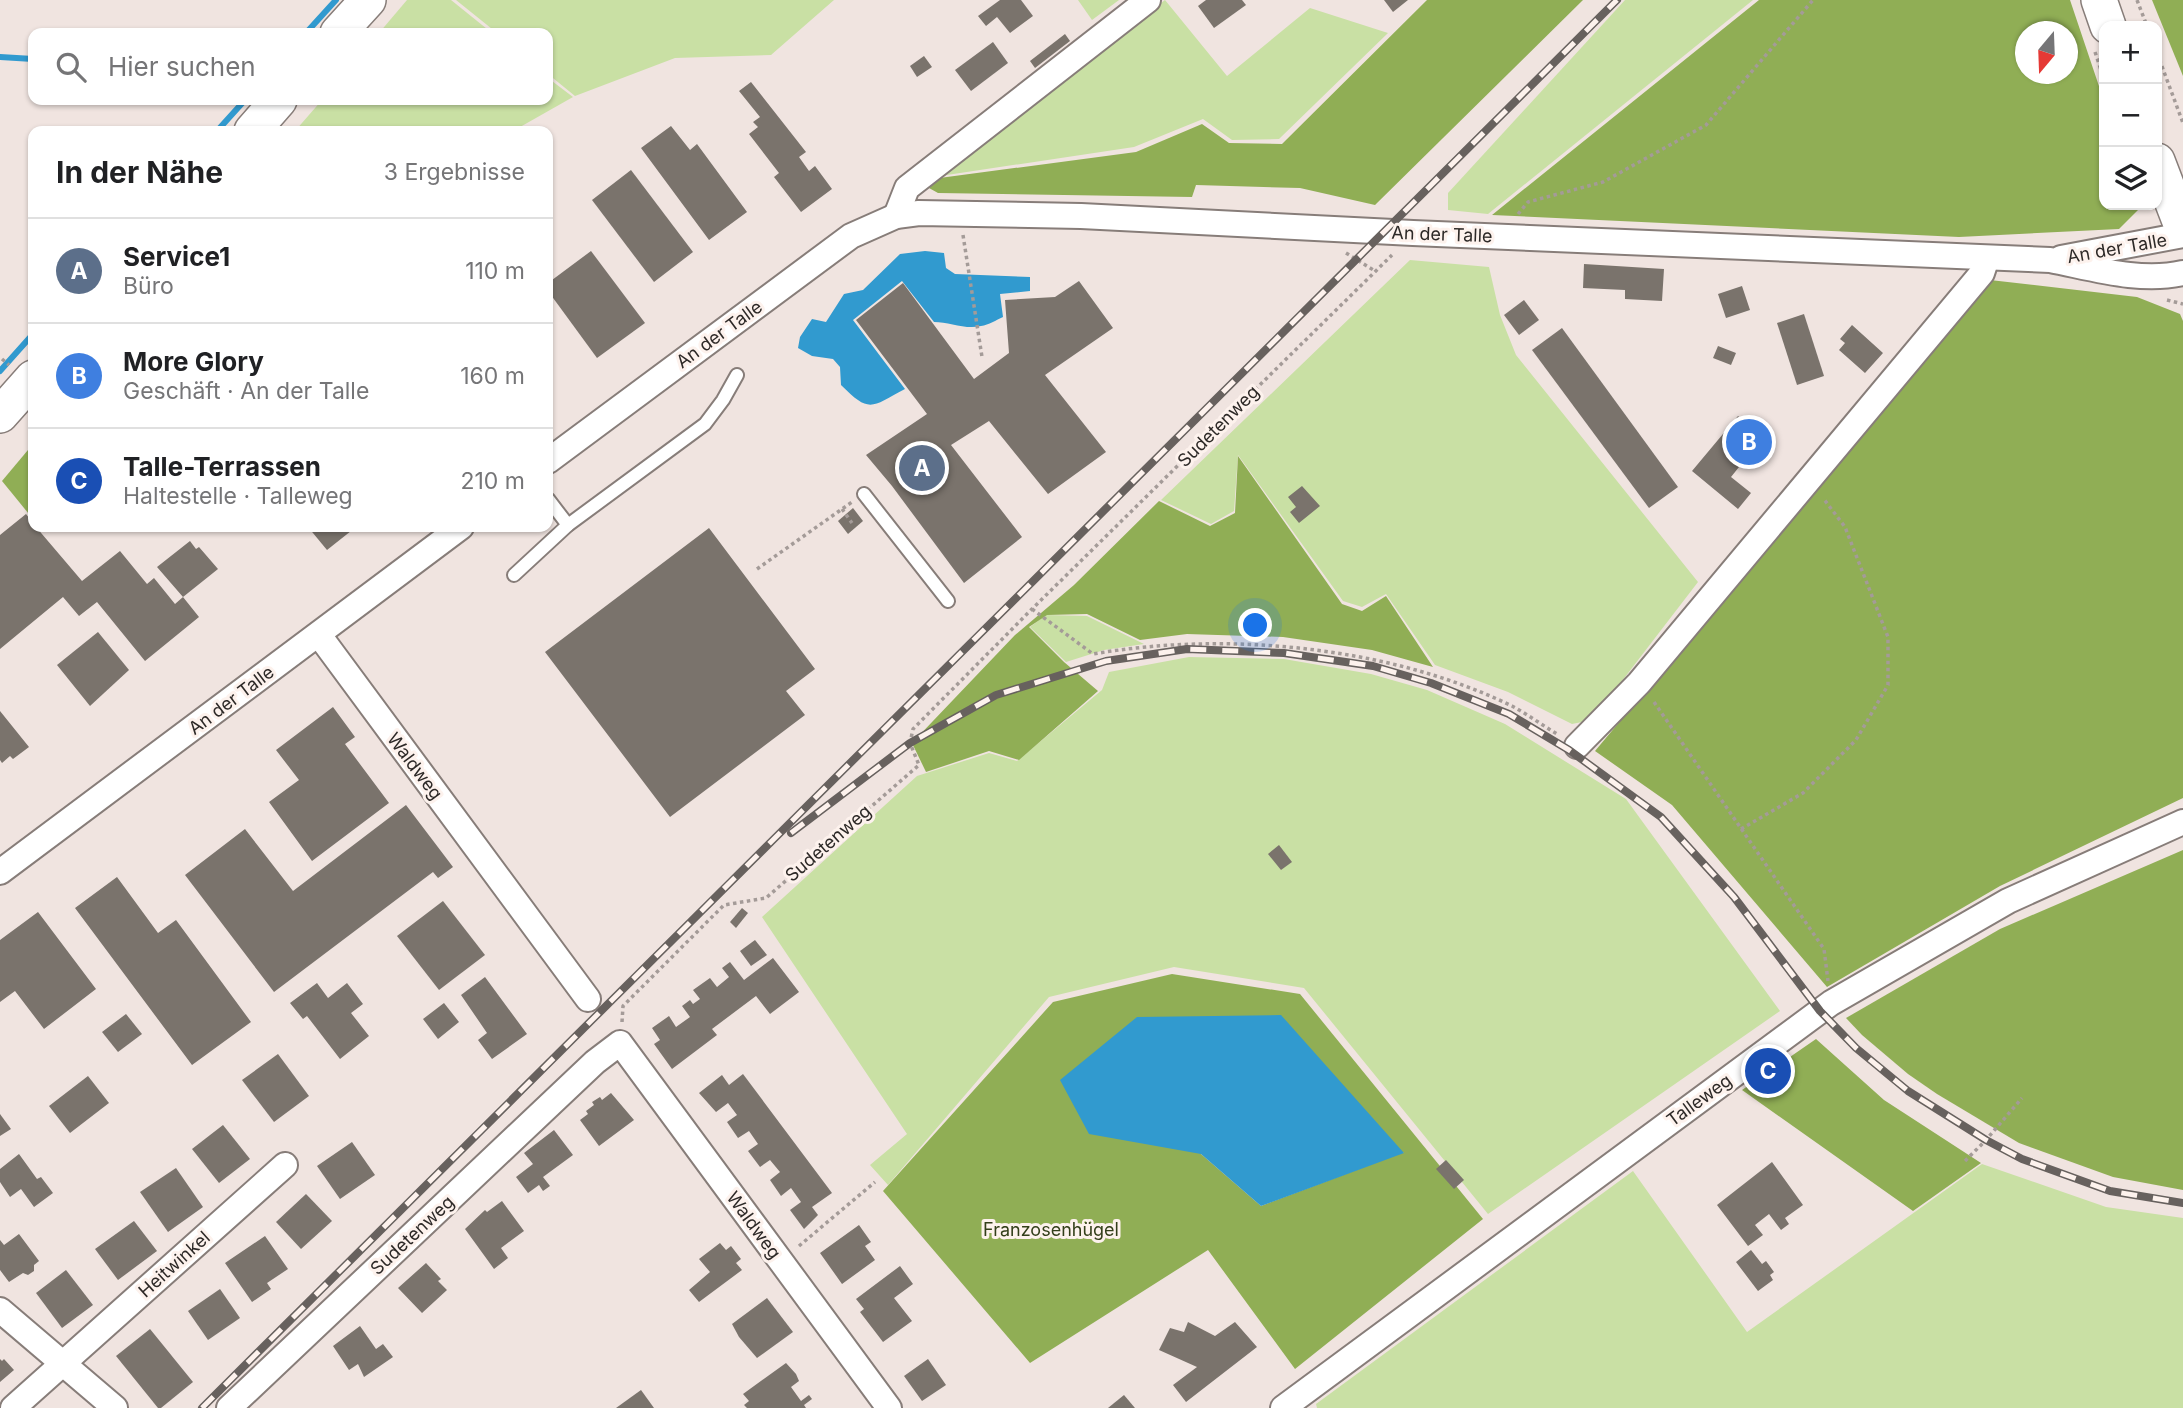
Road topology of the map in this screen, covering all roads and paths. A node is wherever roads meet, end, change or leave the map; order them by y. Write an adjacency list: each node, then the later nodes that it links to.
1 (368, 0): 8 (street)
2 (1148, 0): 14 (street)
3 (1813, 0): 18 (path)
4 (2099, 0): 6 (street)
5 (2137, 0): 7 (path)
6 (2106, 21)
7 (2145, 21)
8 (343, 28)
9 (2162, 67): 11 (path)
10 (274, 105): 12 (street)
11 (2183, 124)
12 (256, 126)
13 (2162, 174): 15 (street)
14 (896, 216): 18 (street, An der Talle); 29 (street, An der Talle)
15 (2183, 229)
16 (962, 232): 25 (path)
17 (2183, 235): 22 (street, An der Talle)
18 (1500, 237): 21 (street, An der Talle)
19 (1337, 247): 23 (path)
20 (1398, 250): 23 (path, Sudetenweg)
21 (1987, 258): 22 (street, An der Talle); 30 (street)
22 (2050, 260): 24 (street, An der Talle)
23 (1375, 271): 40 (path, Sudetenweg)
24 (2183, 273)
25 (982, 357)
26 (737, 375): 35 (lane)
27 (28, 384): 28 (street)
28 (0, 415)
29 (553, 457)
30 (1809, 480): 42 (street); 45 (path)
31 (864, 494): 33 (path); 39 (lane)
32 (553, 506): 35 (lane)
33 (842, 509): 34 (path); 37 (path)
34 (852, 523)
35 (568, 525): 38 (lane)
36 (454, 532): 41 (street, An der Talle)
37 (757, 569)
38 (514, 575)
39 (948, 601)
40 (1032, 609): 43 (path); 49 (path, Sudetenweg)
41 (318, 635): 46 (street, An der Talle); 47 (street, Waldweg)
42 (1639, 683): 43 (street); 45 (path)
43 (1577, 746)
44 (2183, 822): 48 (street, Talleweg)
45 (1741, 830): 48 (path)
46 (0, 872)
47 (588, 999)
48 (1831, 1003): 61 (street, Talleweg)
49 (620, 1043): 59 (street, Sudetenweg); 60 (street, Waldweg)
50 (2022, 1098): 51 (path)
51 (1965, 1160)
52 (285, 1165): 56 (street, Heitwinkel)
53 (874, 1182): 54 (path)
54 (797, 1248)
55 (0, 1310): 56 (street)
56 (64, 1363): 57 (street, Heitwinkel); 58 (street)
57 (13, 1408)
58 (115, 1408)
59 (229, 1408)
60 (889, 1408)
61 (1283, 1408)

